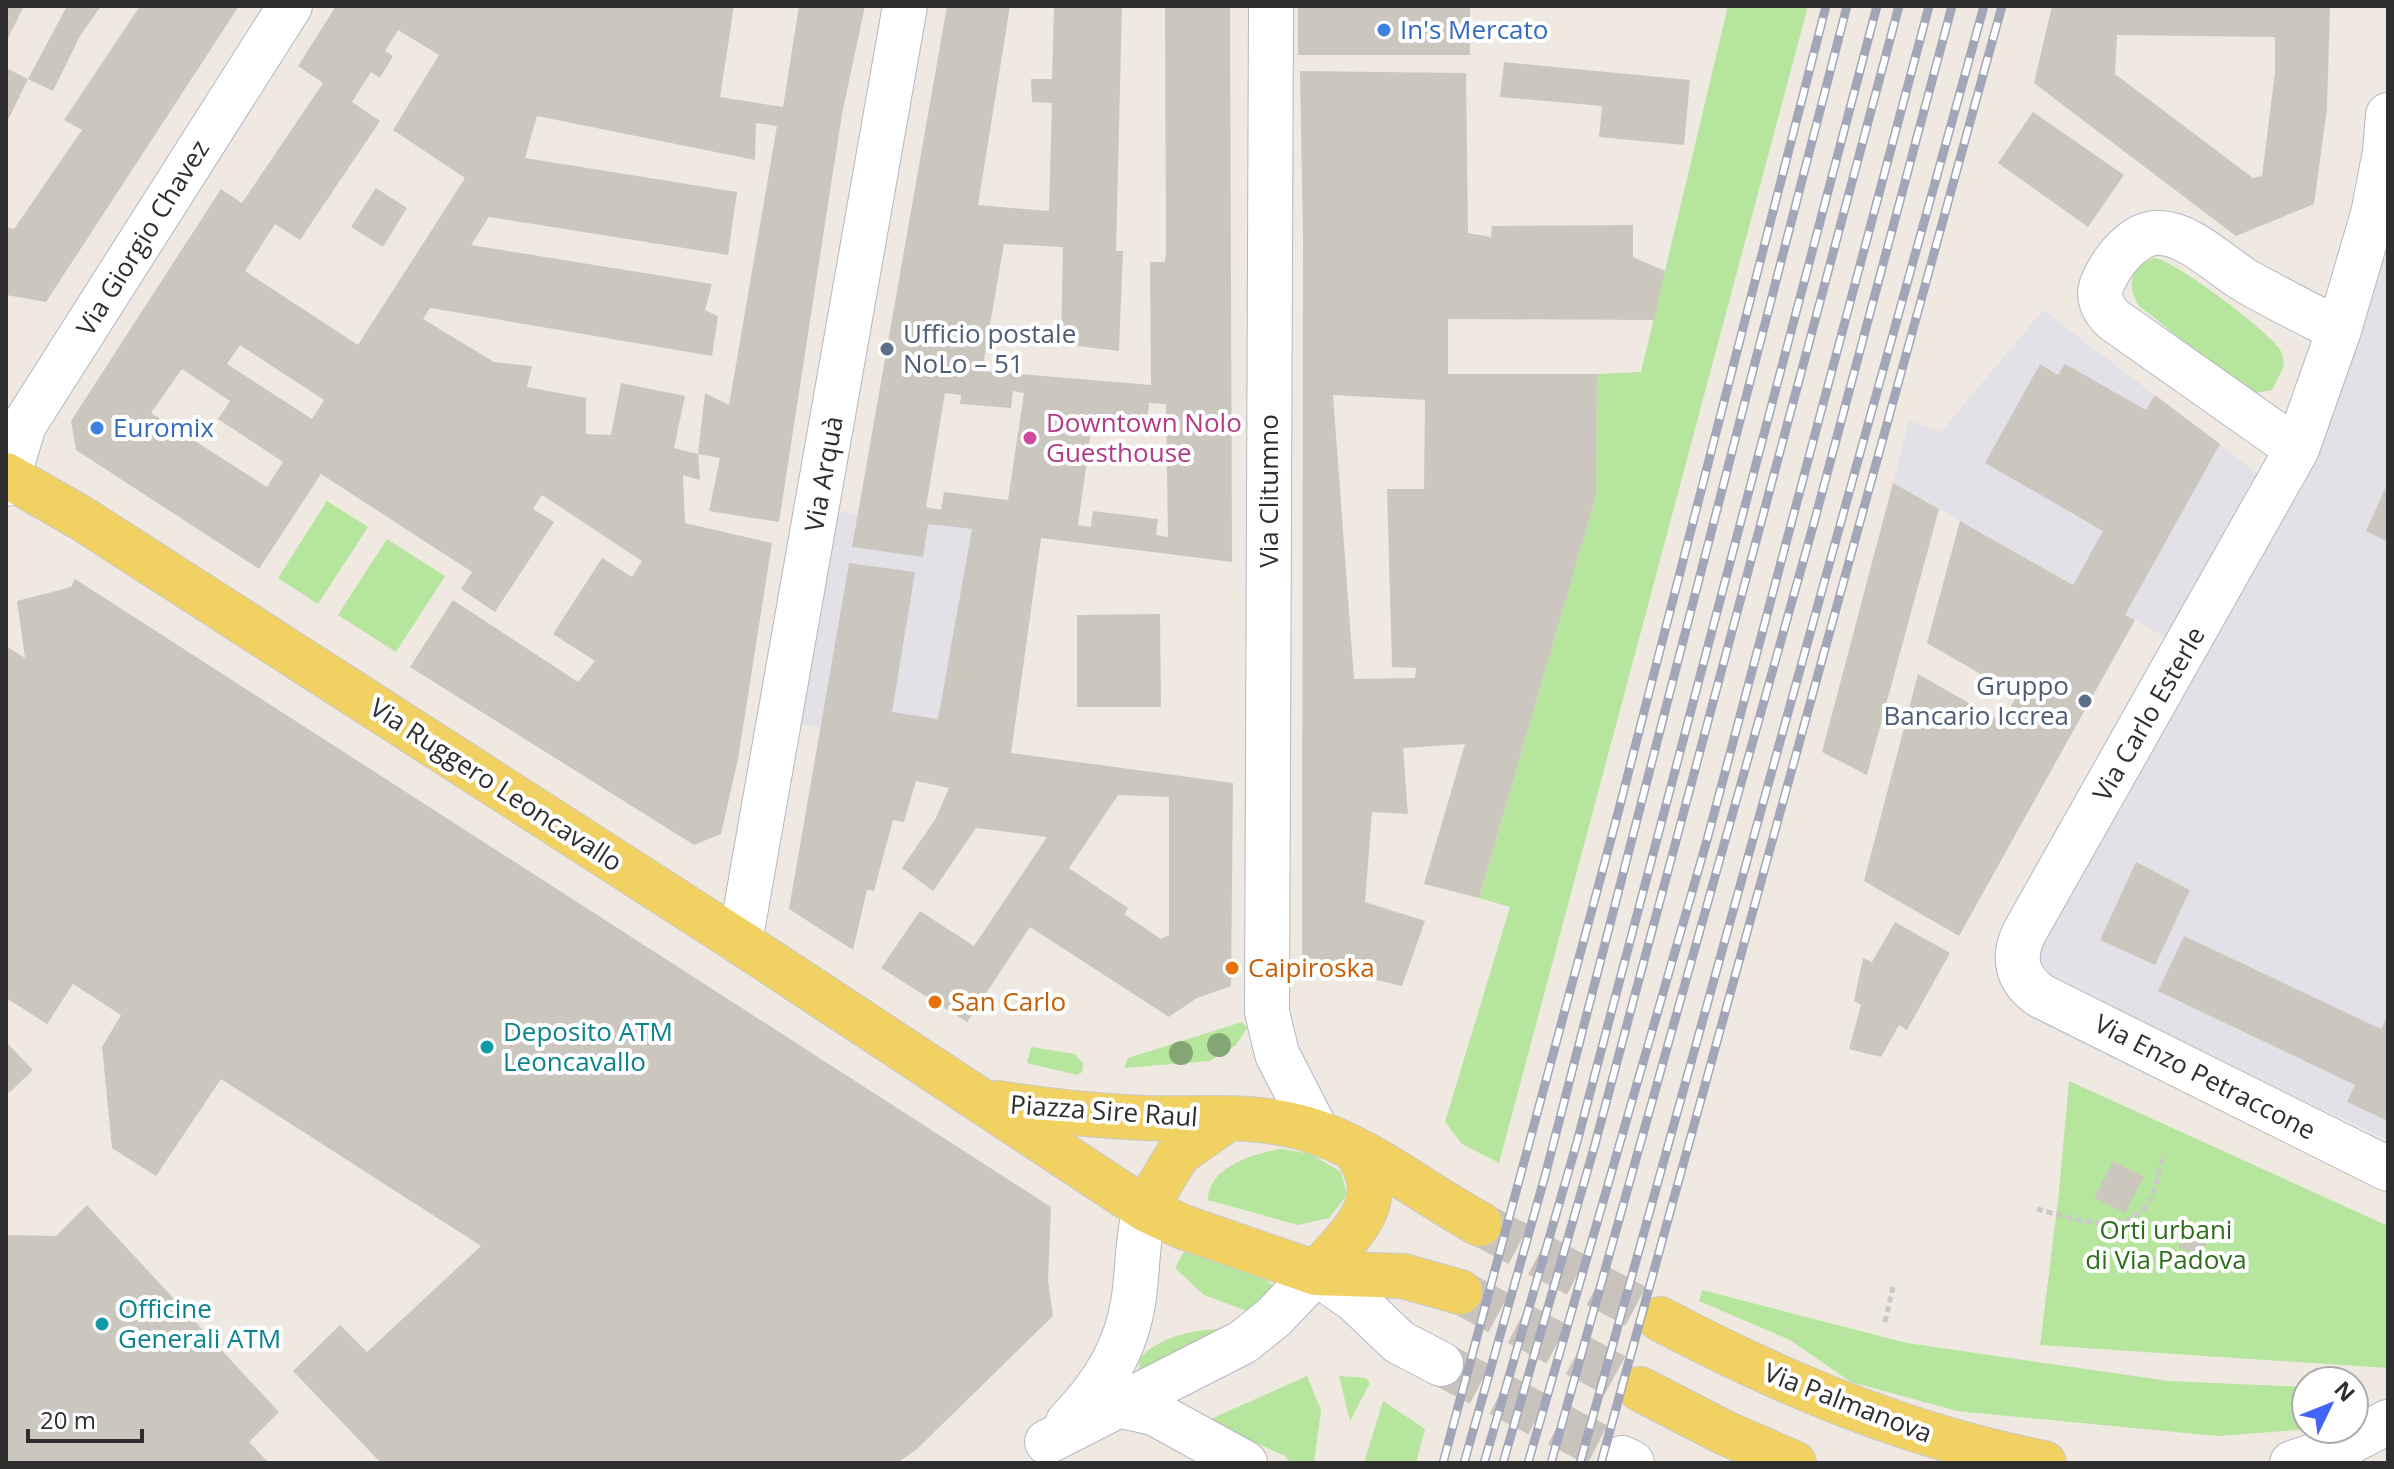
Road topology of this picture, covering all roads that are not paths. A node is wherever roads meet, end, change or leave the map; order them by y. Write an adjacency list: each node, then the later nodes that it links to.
1 (290, 6): 7 (street, Via Giorgio Chavez)
2 (905, 6): 8 (street, Via Arquà)
3 (1271, 6): 9 (street, Via Clitumno)
4 (2388, 115): 5 (street, Via Carlo Esterle)
5 (2339, 330): 6 (street, Via Carlo Esterle); 6 (street)
6 (2297, 449): 10 (street, Via Carlo Esterle)
7 (7, 478): 8 (main road, Via Ruggero Leoncavallo)
8 (740, 942): 11 (main road, Via Ruggero Leoncavallo)
9 (1267, 976): 13 (street, Piazza Sire Raul)
10 (2024, 981): 14 (street, Via Enzo Petraccone)
11 (983, 1101): 12 (main road, Piazza Sire Raul); 15 (main road, Piazza Sire Raul)
12 (1228, 1119): 13 (main road, Piazza Sire Raul); 15 (main road, Piazza Sire Raul)
13 (1336, 1141): 16 (main road, Piazza Sire Raul); 17 (main road, Piazza Sire Raul)
14 (2388, 1169)
15 (1145, 1209): 17 (main road, Piazza Sire Raul); 24 (street, Piazza Sire Raul)
16 (1480, 1224)
17 (1316, 1273): 18 (main road); 20 (street); 22 (street, Piazza Sire Raul)
18 (1460, 1292)
19 (1660, 1319): 27 (main road, Via Palmanova)
20 (1441, 1364)
21 (1640, 1389): 26 (main road)
22 (1117, 1405): 24 (street, Piazza Sire Raul); 25 (street)
23 (2388, 1422): 28 (street)
24 (1036, 1453)
25 (1245, 1463)
26 (1794, 1463)
27 (2044, 1463)
28 (2292, 1463)

